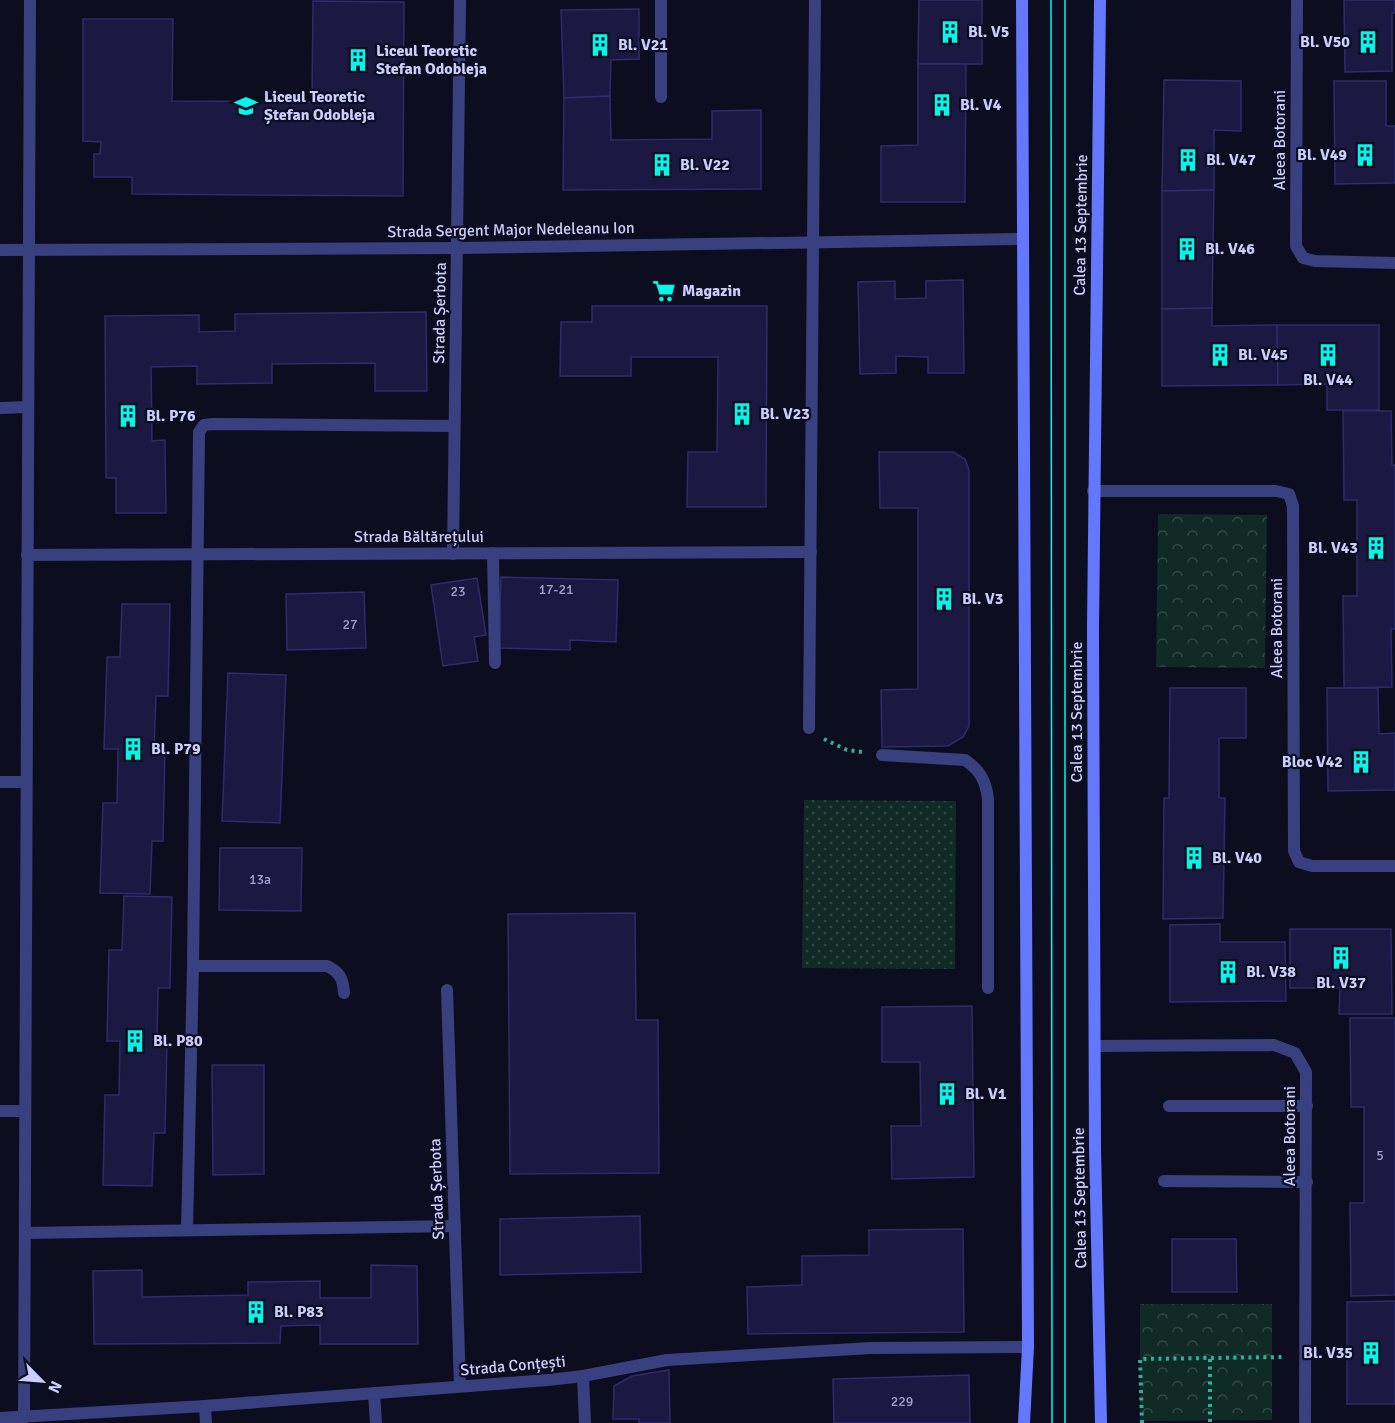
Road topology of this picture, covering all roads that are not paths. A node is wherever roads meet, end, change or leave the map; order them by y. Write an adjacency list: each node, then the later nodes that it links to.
1 (30, 0): 13 (street)
2 (460, 0): 11 (street, Strada Șerbota)
3 (661, 0): 8 (street)
4 (815, 0): 10 (street)
5 (1022, 0): 9 (main road)
6 (1100, 0): 18 (main road, Calea 13 Septembrie)
7 (1296, 0): 14 (street, Aleea Botorani)
8 (661, 97)
9 (1022, 239): 10 (street, Strada Sergent Major Nedeleanu Ion); 44 (main road)
10 (813, 242): 11 (street, Strada Sergent Major Nedeleanu Ion); 19 (street)
11 (457, 248): 13 (street, Strada Sergent Major Nedeleanu Ion); 17 (street, Strada Șerbota)
12 (0, 250): 13 (street, Strada Sergent Major Nedeleanu Ion)
13 (28, 250): 15 (street)
14 (1395, 263)
15 (28, 407): 16 (street); 23 (street)
16 (0, 408)
17 (454, 426): 20 (street); 21 (street, Strada Șerbota)
18 (1093, 491): 29 (street, Aleea Botorani); 34 (main road, Calea 13 Septembrie)
19 (811, 552): 22 (street, Strada Băltărețului); 25 (street)
20 (198, 554): 21 (street, Strada Băltărețului); 23 (street, Strada Băltărețului); 30 (street)
21 (453, 554): 22 (street, Strada Băltărețului)
22 (493, 554): 24 (street)
23 (27, 555): 28 (street)
24 (495, 663)
25 (809, 728)
26 (882, 755): 31 (street)
27 (0, 782): 28 (street)
28 (26, 782): 38 (street)
29 (1395, 866)
30 (193, 966): 33 (street); 42 (street)
31 (988, 988)
32 (447, 990): 41 (street, Strada Șerbota)
33 (344, 993)
34 (1095, 1046): 36 (street, Aleea Botorani); 55 (main road, Calea 13 Septembrie)
35 (1169, 1106): 36 (street)
36 (1307, 1106): 40 (street, Aleea Botorani)
37 (0, 1111): 38 (street)
38 (25, 1111): 43 (street)
39 (1164, 1181): 40 (street)
40 (1307, 1182): 56 (street, Aleea Botorani)
41 (455, 1226): 42 (street); 46 (street, Strada Șerbota)
42 (187, 1230): 43 (street)
43 (25, 1233): 50 (street)
44 (1028, 1347): 45 (street, Strada Conțești); 54 (main road)
45 (583, 1376): 46 (street, Strada Conțești); 53 (street)
46 (460, 1386): 47 (street, Strada Conțești)
47 (374, 1393): 48 (street, Strada Conțești); 52 (street)
48 (205, 1406): 50 (street, Strada Conțești); 51 (street)
49 (0, 1418): 50 (street, Strada Conțești)
50 (24, 1418)
51 (206, 1423)
52 (376, 1423)
53 (585, 1423)
54 (1024, 1423)
55 (1101, 1423)
56 (1305, 1423)

